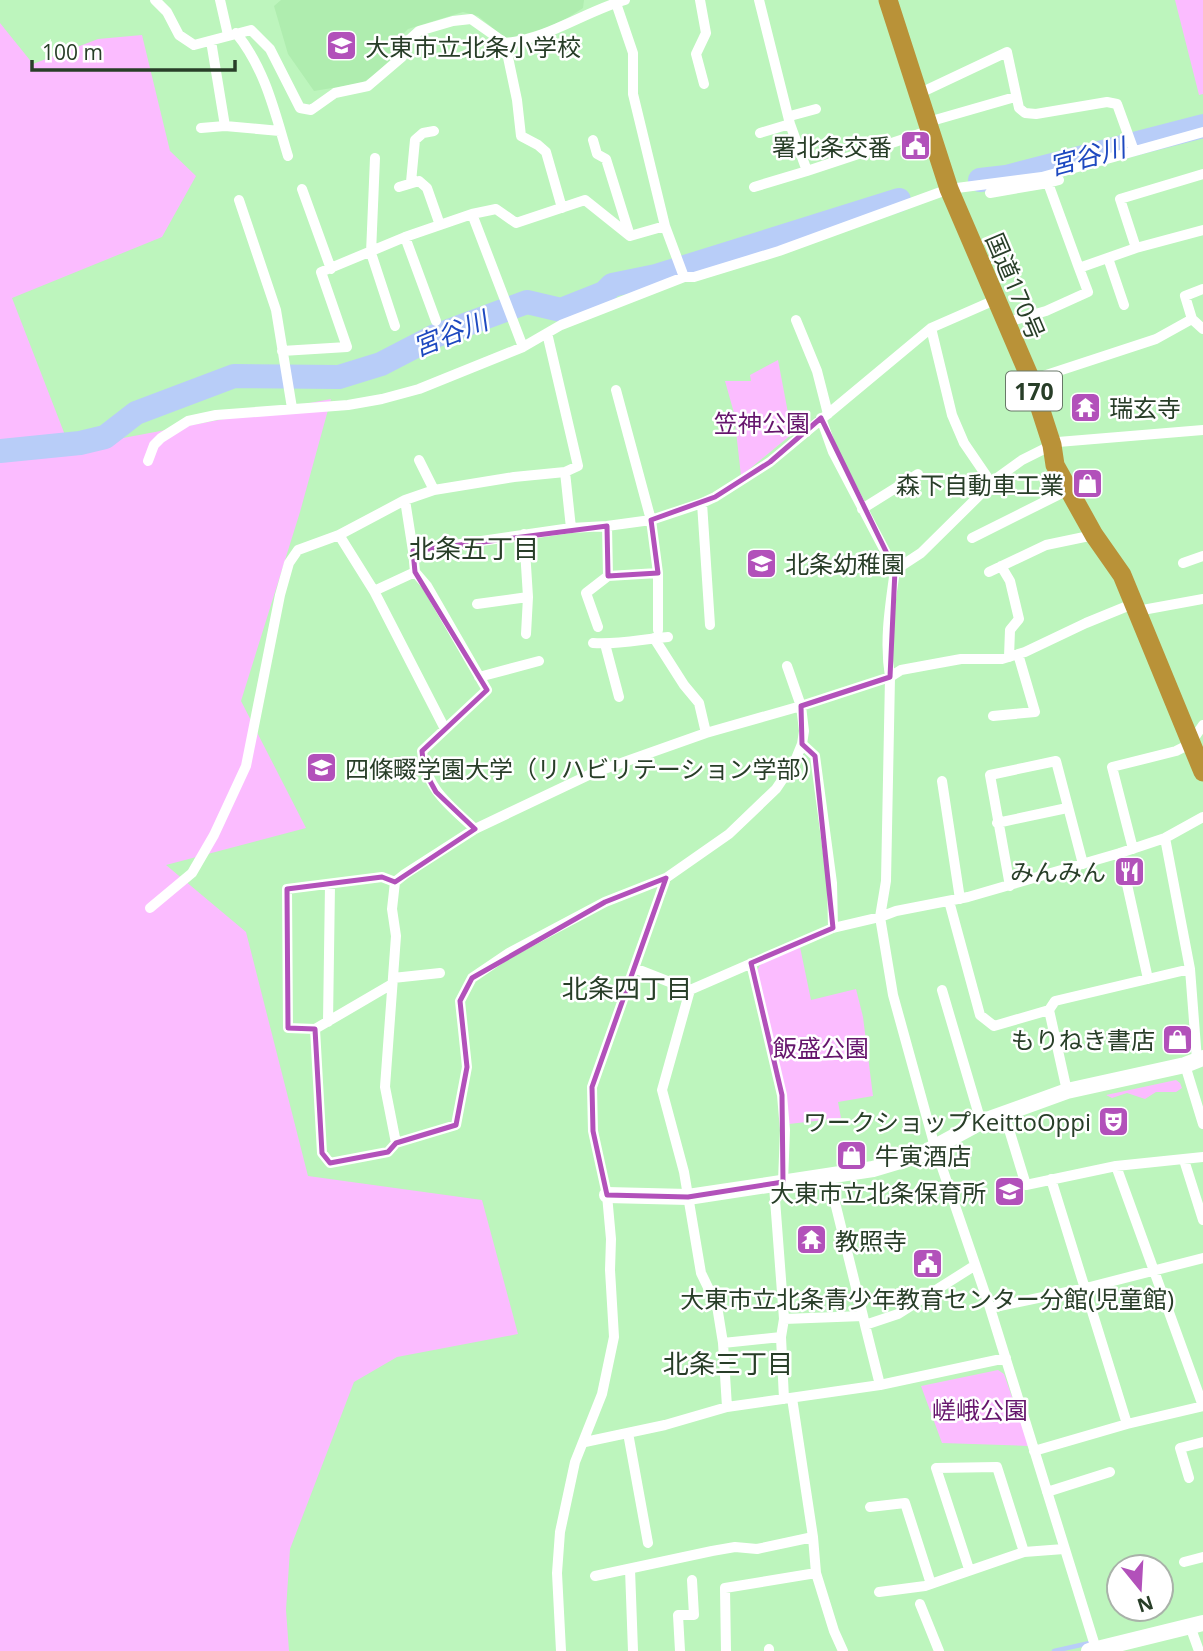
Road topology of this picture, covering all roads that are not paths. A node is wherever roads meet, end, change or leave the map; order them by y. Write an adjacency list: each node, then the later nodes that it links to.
1 (155, 0): 9 (street)
2 (220, 0): 8 (street)
3 (700, 0): 11 (street)
4 (759, 0): 15 (street)
5 (888, 0): 12 (highway, 国道170号 / 170)
6 (620, 1): 7 (street); 41 (street)
7 (593, 5): 10 (street)
8 (232, 34): 9 (street); 10 (street); 19 (street)
9 (211, 41): 16 (street)
10 (505, 43): 38 (street)
11 (704, 84)
12 (918, 94): 13 (street); 17 (highway, 国道170号 / 170)
13 (1015, 97): 17 (street); 24 (street)
14 (816, 109): 15 (street)
15 (790, 120): 22 (street); 27 (street)
16 (225, 126): 18 (street); 19 (street)
17 (929, 126): 27 (street); 35 (highway, 国道170号 / 170)
18 (201, 128)
19 (280, 131): 25 (street)
20 (434, 131): 30 (street)
21 (1203, 132): 24 (street)
22 (760, 133)
23 (593, 140): 43 (street)
24 (1134, 151): 28 (street)
25 (288, 156)
26 (375, 158): 46 (street)
27 (807, 171): 33 (street)
28 (1060, 173): 31 (street); 35 (street)
29 (1203, 174): 45 (street)
30 (411, 182): 32 (street); 40 (street)
31 (1048, 183): 36 (street); 48 (street)
32 (399, 187)
33 (754, 187)
34 (302, 189): 49 (street)
35 (950, 189): 50 (street); 52 (highway, 国道170号 / 170)
36 (990, 193)
37 (239, 200): 63 (street)
38 (562, 208): 39 (street); 43 (street)
39 (472, 214): 40 (street); 62 (street)
40 (440, 225): 44 (street)
41 (665, 226): 43 (street); 50 (street)
42 (1203, 230): 45 (street)
43 (630, 236)
44 (405, 237): 46 (street); 56 (street)
45 (1136, 248): 47 (street)
46 (371, 253): 49 (street); 58 (street)
47 (1108, 258): 48 (street); 53 (street)
48 (1079, 268): 57 (street)
49 (331, 269): 63 (street)
50 (684, 276): 61 (street)
51 (1203, 289): 55 (street)
52 (995, 300): 57 (highway, 国道170号 / 170); 59 (street)
53 (1124, 305)
54 (796, 320): 67 (street)
55 (1192, 320): 60 (street); 64 (street)
56 (436, 321)
57 (1007, 322): 64 (highway, 国道170号 / 170)
58 (395, 326)
59 (931, 328): 67 (street); 74 (street)
60 (1203, 329)
61 (547, 333): 62 (street); 72 (street)
62 (523, 347): 66 (street)
63 (282, 351): 66 (street)
64 (1031, 380): 69 (highway, 国道170号 / 170)
65 (616, 390): 80 (street)
66 (291, 402): 71 (street)
67 (825, 416): 78 (street); 79 (street)
68 (1203, 430): 69 (street)
69 (1052, 445): 74 (street); 76 (highway, 国道170号 / 170)
70 (419, 460): 75 (street)
71 (148, 461)
72 (565, 472): 75 (street); 82 (street)
73 (918, 474): 79 (street)
74 (992, 484): 91 (street)
75 (434, 490): 77 (street)
76 (1068, 490): 85 (highway, 国道170号 / 170); 86 (street)
77 (405, 500): 84 (street); 87 (street)
78 (702, 503): 80 (street); 101 (street)
79 (862, 509): 91 (street)
80 (651, 520): 81 (street); 94 (street)
81 (607, 526): 82 (street); 95 (street)
82 (571, 528): 83 (street)
83 (524, 534): 87 (street); 97 (street)
84 (339, 535): 96 (street); 133 (street)
85 (1094, 535): 90 (street); 100 (highway, 国道170号 / 170)
86 (972, 538)
87 (413, 551): 92 (street)
88 (1203, 556): 89 (street)
89 (1183, 563)
90 (1002, 566): 93 (street); 105 (street)
91 (895, 570): 109 (street)
92 (415, 572): 96 (street); 108 (street)
93 (989, 572)
94 (658, 573): 95 (street); 104 (street)
95 (608, 576): 102 (street)
96 (374, 591): 114 (street)
97 (528, 597): 99 (street); 103 (street)
98 (1203, 599): 100 (street)
99 (477, 604)
100 (1136, 607): 105 (street); 117 (highway, 国道170号 / 170)
101 (710, 625)
102 (598, 627)
103 (526, 634)
104 (660, 635): 110 (street); 115 (street)
105 (1014, 656): 109 (street); 112 (street)
106 (539, 661): 108 (street)
107 (787, 666): 111 (street)
108 (479, 677): 114 (street)
109 (890, 677): 111 (street); 134 (street)
110 (618, 697)
111 (801, 706): 115 (street); 116 (street)
112 (993, 716)
113 (1203, 725): 117 (street)
114 (445, 729): 123 (street)
115 (706, 733): 123 (street)
116 (802, 744): 128 (street); 135 (street)
117 (1191, 744): 118 (highway, 国道170号 / 170); 125 (street)
118 (1203, 772)
119 (942, 781): 132 (street)
120 (1067, 808): 122 (street); 122 (street); 127 (street)
121 (1203, 817): 124 (street)
122 (997, 823): 131 (street)
123 (475, 829): 129 (street)
124 (1165, 838): 125 (street); 138 (street)
125 (1133, 849): 126 (street)
126 (1120, 853): 127 (street); 140 (street)
127 (1083, 864): 131 (street)
128 (666, 878): 137 (street); 152 (street)
129 (395, 882): 130 (street); 141 (street)
130 (330, 885): 145 (street); 146 (street)
131 (1010, 886): 132 (street)
132 (954, 900): 134 (street); 144 (street)
133 (150, 908)
134 (880, 917): 135 (street); 153 (street)
135 (833, 928): 136 (street)
136 (751, 963): 142 (street); 159 (street)
137 (634, 968): 142 (street); 160 (street)
138 (1190, 970): 140 (street); 147 (street)
139 (440, 973): 141 (street)
140 (1148, 979): 144 (street)
141 (393, 981): 145 (street); 152 (street)
142 (690, 990): 161 (street)
143 (942, 990): 150 (street)
144 (1049, 1010): 148 (street)
145 (328, 1022): 146 (street)
146 (315, 1029): 152 (street)
147 (1195, 1061): 148 (street); 151 (street)
148 (1067, 1091): 149 (street)
149 (1004, 1113): 150 (street); 158 (street)
150 (981, 1122): 153 (street)
151 (1203, 1124)
152 (396, 1143)
153 (935, 1147): 157 (street); 164 (street)
154 (1203, 1157): 155 (street)
155 (1184, 1160): 156 (street); 162 (street)
156 (1116, 1166): 158 (street); 165 (street)
157 (828, 1174): 159 (street); 169 (street)
158 (1051, 1179): 166 (street)
159 (779, 1184): 161 (street); 168 (street)
160 (607, 1195): 161 (street); 179 (street)
161 (688, 1197): 171 (street)
162 (1203, 1220)
163 (1203, 1258): 165 (street)
164 (974, 1266): 167 (street); 169 (street)
165 (1153, 1271): 166 (street); 175 (street)
166 (1086, 1288): 167 (street); 177 (street)
167 (990, 1308): 172 (street)
168 (784, 1319): 169 (street); 170 (street)
169 (864, 1321): 173 (street)
170 (780, 1337): 171 (street); 174 (street)
171 (723, 1343): 176 (street)
172 (1006, 1358): 173 (street); 181 (street)
173 (880, 1385): 174 (street)
174 (788, 1398): 176 (street); 186 (street)
175 (1203, 1406): 177 (street)
176 (727, 1407): 178 (street)
177 (1127, 1424): 181 (street)
178 (628, 1433): 179 (street); 187 (street)
179 (585, 1442): 202 (street)
180 (1203, 1442): 183 (street)
181 (1034, 1451): 184 (street)
182 (1110, 1472): 184 (street)
183 (1189, 1478)
184 (1047, 1492): 188 (street)
185 (870, 1507): 197 (street)
186 (813, 1537): 192 (street); 194 (street)
187 (648, 1543)
188 (1065, 1549): 189 (street); 201 (street)
189 (1024, 1552): 193 (street); 193 (street)
190 (1203, 1557): 191 (street)
191 (1184, 1562)
192 (630, 1569): 195 (street); 203 (street)
193 (969, 1570): 197 (street)
194 (816, 1573): 205 (street); 206 (street)
195 (595, 1576)
196 (692, 1580): 204 (street)
197 (931, 1584): 198 (street)
198 (879, 1592)
199 (920, 1604): 207 (street)
200 (1196, 1625): 201 (street); 208 (street)
201 (1093, 1650)
202 (561, 1651)
203 (633, 1651)
204 (680, 1651)
205 (726, 1651)
206 (843, 1651)
207 (939, 1651)
208 (1199, 1651)

